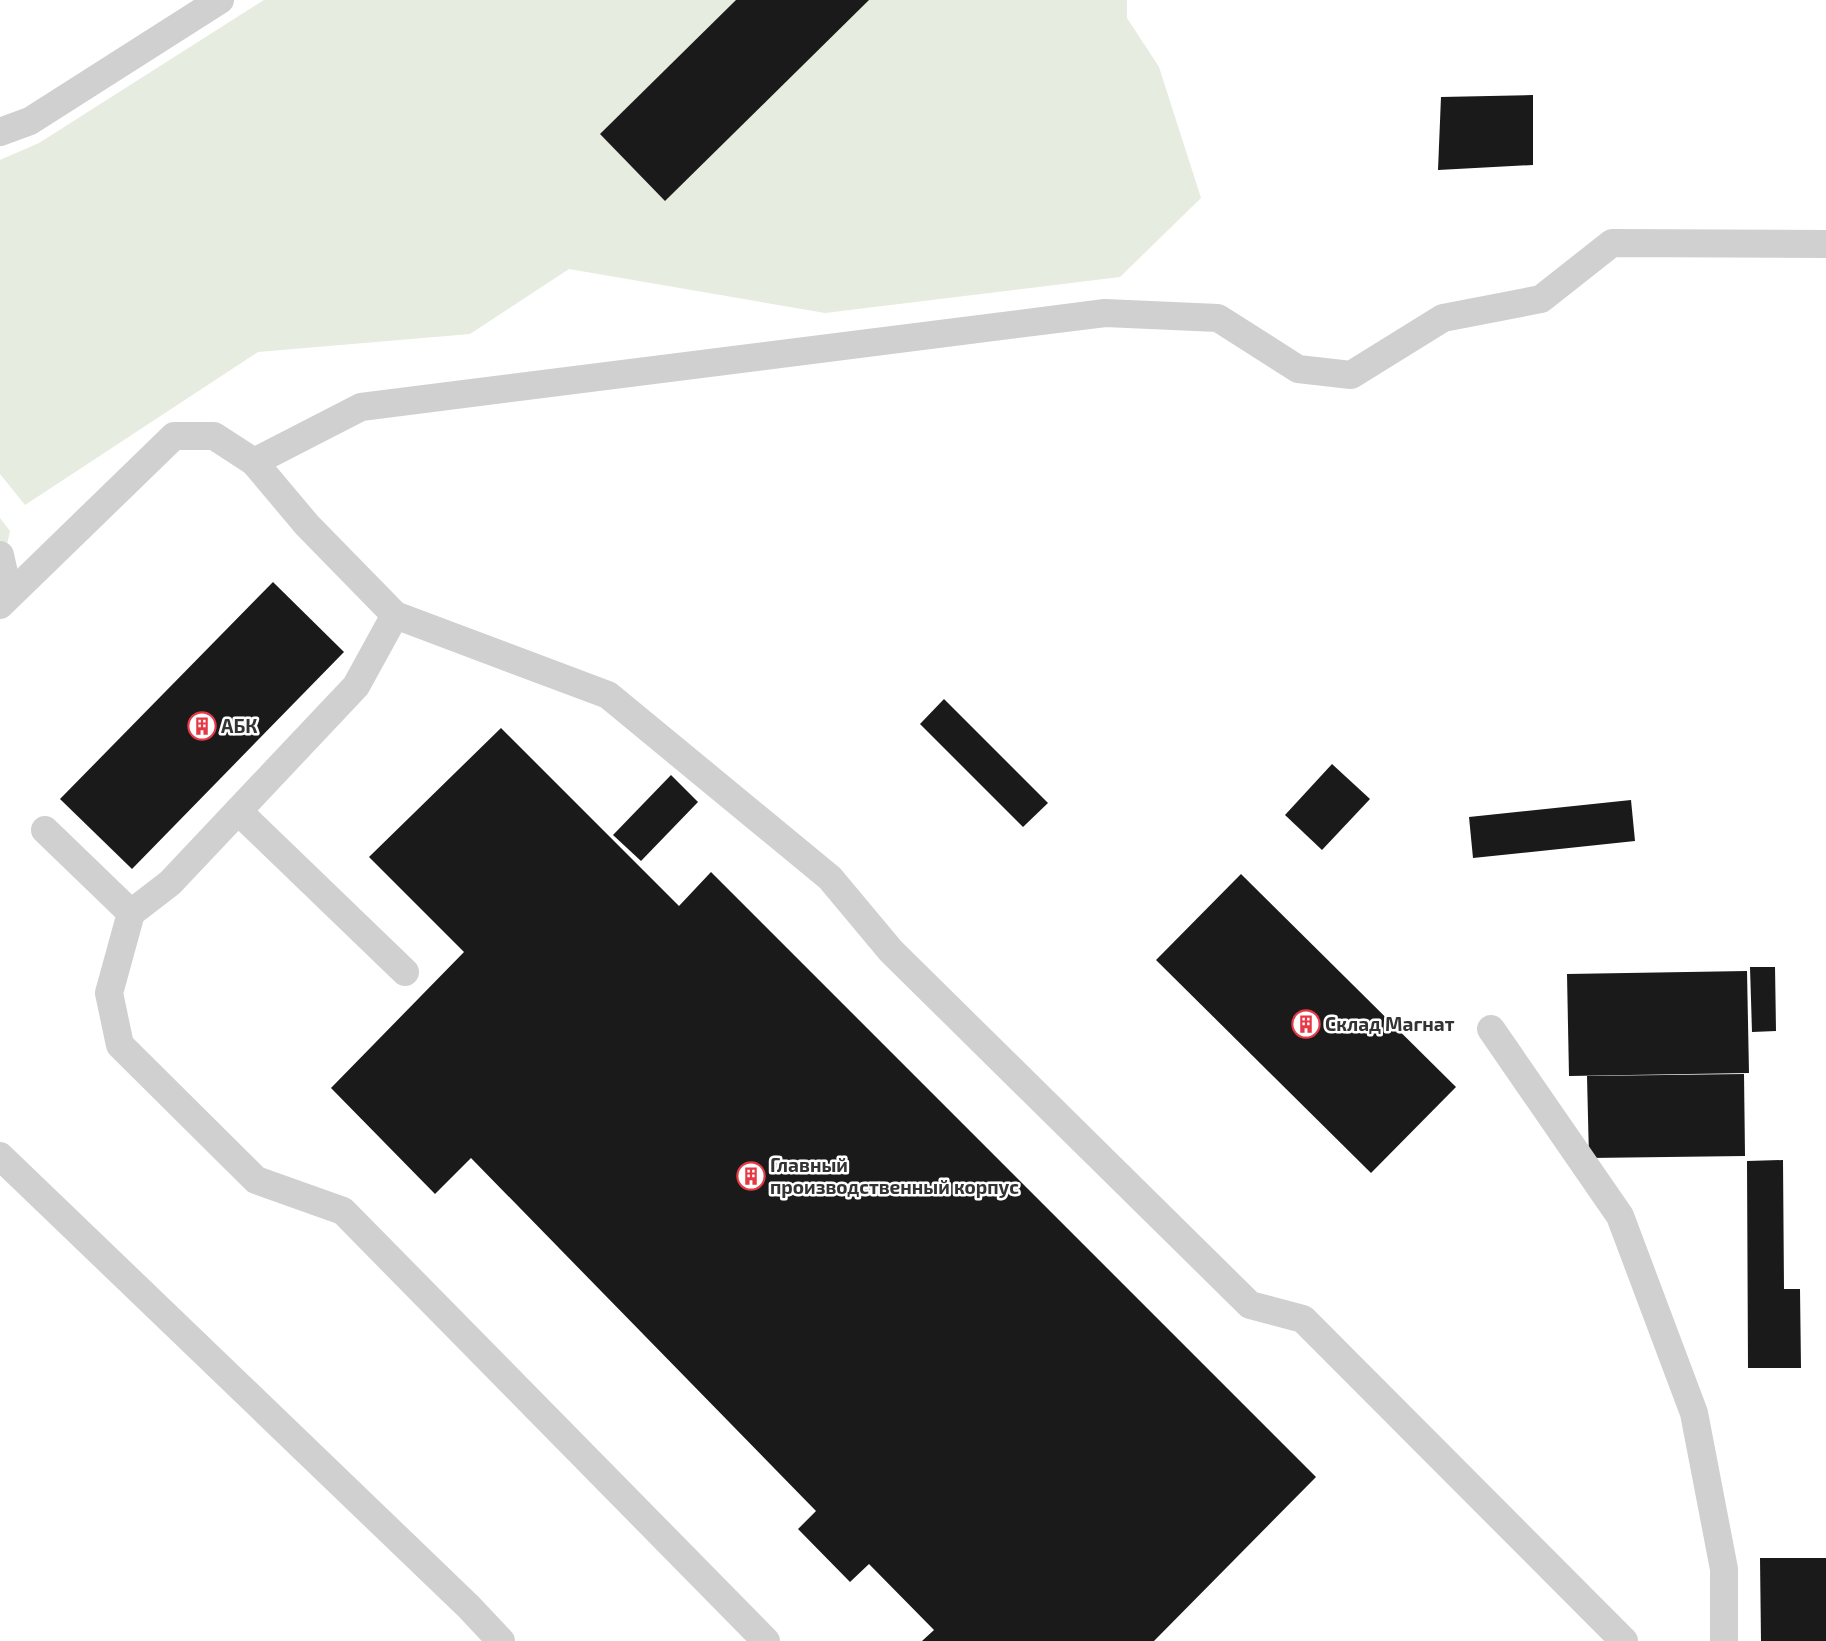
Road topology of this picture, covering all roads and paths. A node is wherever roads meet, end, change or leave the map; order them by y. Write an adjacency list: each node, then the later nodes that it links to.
1 (220, 0): 2 (street)
2 (0, 132)
3 (1826, 244): 4 (street)
4 (254, 462): 6 (street); 7 (street)
5 (0, 555): 6 (street)
6 (5, 600)
7 (396, 615): 8 (street); 16 (street)
8 (238, 812): 10 (street); 11 (street)
9 (45, 830): 10 (street)
10 (131, 913): 15 (street)
11 (405, 972)
12 (1491, 1029): 17 (street)
13 (0, 1156): 14 (street)
14 (501, 1641)
15 (766, 1641)
16 (1624, 1641)
17 (1724, 1641)

